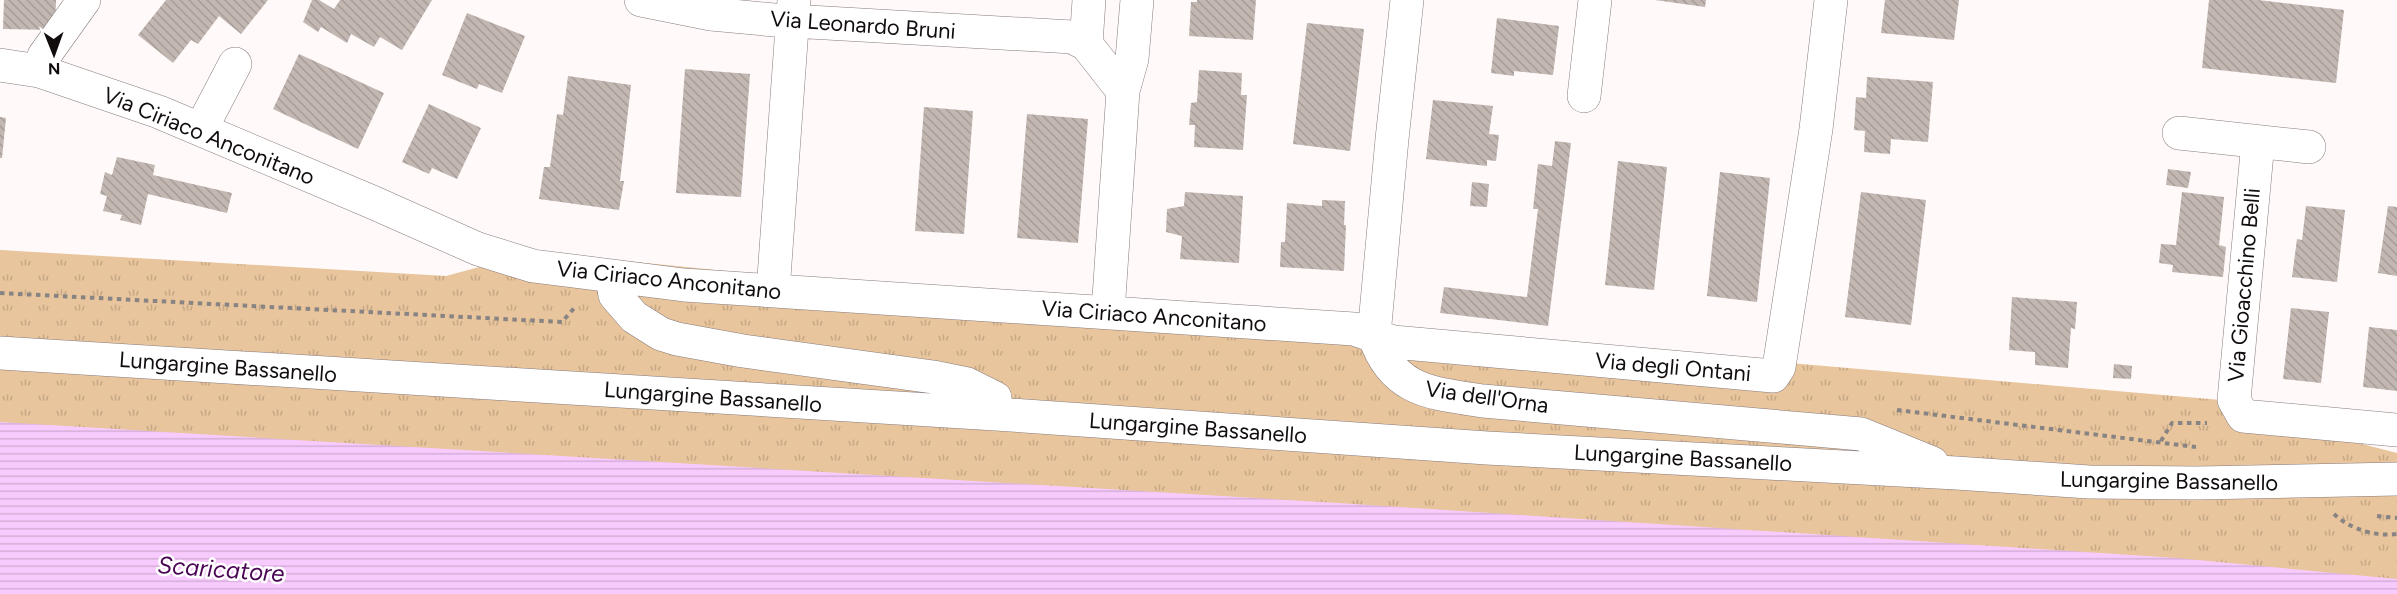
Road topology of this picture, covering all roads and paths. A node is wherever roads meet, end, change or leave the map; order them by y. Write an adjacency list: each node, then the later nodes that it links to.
1 (84, 0): 12 (street)
2 (641, 0): 8 (street, Via Leonardo Bruni)
3 (1089, 0): 9 (street)
4 (1137, 0): 13 (street)
5 (1407, 0): 24 (street, Via dell'Orna)
6 (1595, 0): 14 (street)
7 (1831, 0): 24 (street, Via degli Ontani)
8 (793, 10): 9 (street, Via Leonardo Bruni); 21 (street)
9 (1086, 44): 13 (street)
10 (235, 64): 15 (street)
11 (0, 65): 12 (street, Via Ciriaco Anconitano)
12 (39, 71): 15 (street, Via Ciriaco Anconitano)
13 (1124, 91): 23 (street)
14 (1584, 96)
15 (201, 129): 19 (street, Via Ciriaco Anconitano)
16 (2179, 133): 17 (street)
17 (2258, 142): 18 (street); 28 (street, Via Gioacchino Belli)
18 (2309, 147)
19 (577, 272): 20 (street, Via Ciriaco Anconitano); 22 (path)
20 (612, 277): 21 (street, Via Ciriaco Anconitano); 27 (street)
21 (773, 291): 23 (street, Via Ciriaco Anconitano)
22 (0, 292)
23 (1108, 312): 24 (street, Via Ciriaco Anconitano)
24 (1374, 335): 32 (street, Via dell'Orna)
25 (0, 353): 27 (street, Lungargine Bassanello)
26 (1895, 410): 30 (path)
27 (996, 414): 32 (street, Lungargine Bassanello)
28 (2243, 416): 29 (street, Via Gioacchino Belli); 30 (path)
29 (2397, 430)
30 (2161, 441): 31 (path)
31 (2208, 448)
32 (1956, 473): 33 (street, Lungargine Bassanello)
33 (2397, 479)
34 (2333, 513): 35 (path)
35 (2397, 534)

